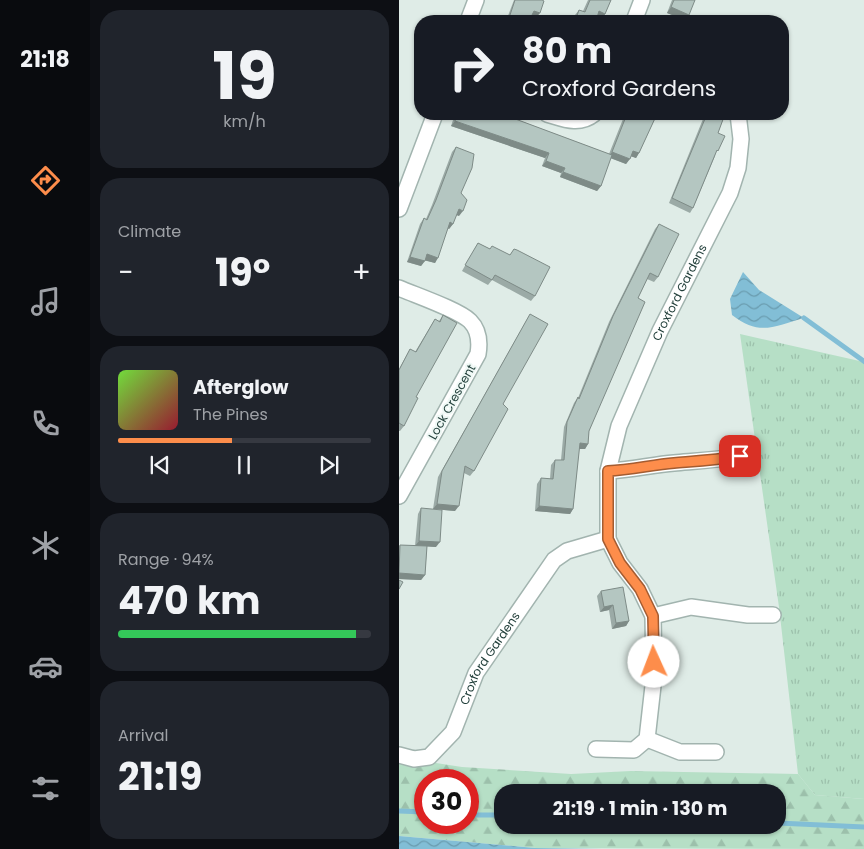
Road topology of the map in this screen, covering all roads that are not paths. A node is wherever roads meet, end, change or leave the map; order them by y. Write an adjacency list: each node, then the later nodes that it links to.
1 (476, 0): 3 (street)
2 (642, 0): 4 (street)
3 (470, 15)
4 (636, 15)
5 (433, 120): 9 (street)
6 (570, 120): 7 (street)
7 (587, 120)
8 (739, 120): 12 (street, Croxford Gardens)
9 (399, 209)
10 (399, 288): 13 (street, Lock Crescent)
11 (740, 456): 12 (street)
12 (608, 471): 14 (street, Croxford Gardens)
13 (399, 496)
14 (608, 539): 16 (street, Croxford Gardens); 20 (street, Croxford Gardens)
15 (773, 615): 16 (street)
16 (653, 616): 17 (street, Croxford Gardens)
17 (647, 739): 18 (street); 19 (street)
18 (596, 749)
19 (716, 752)
20 (399, 755)

